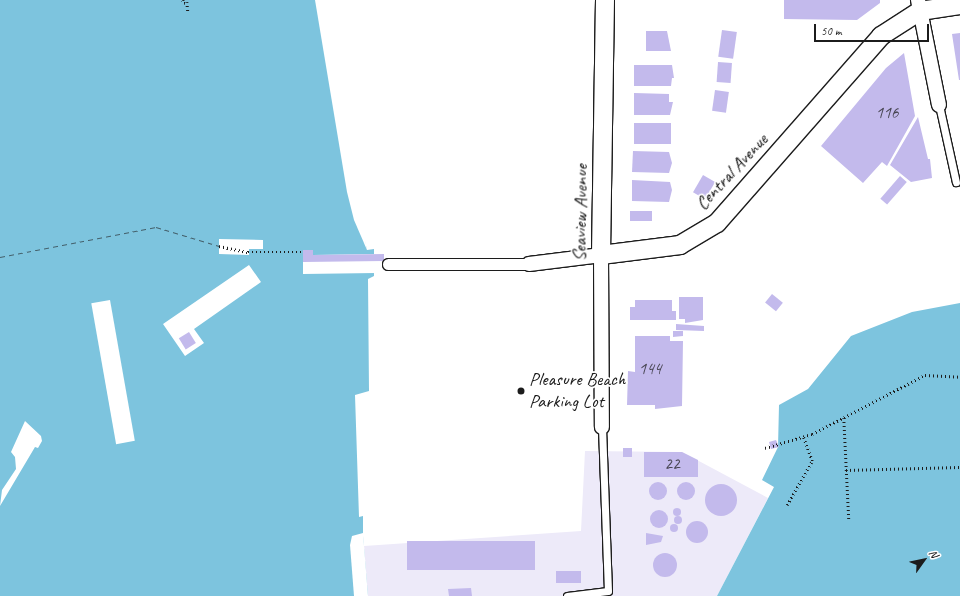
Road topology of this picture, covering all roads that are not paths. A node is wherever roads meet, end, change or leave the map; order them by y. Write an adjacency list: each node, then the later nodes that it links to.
1 (605, 0): 6 (street, Seaview Avenue)
2 (960, 5): 3 (street, Central Avenue)
3 (919, 6): 4 (street); 6 (street, Central Avenue)
4 (939, 105): 5 (lane)
5 (956, 182)
6 (601, 254): 8 (street, Central Avenue); 9 (street, Seaview Avenue)
7 (388, 264): 8 (street, Central Avenue)
8 (529, 264)
9 (602, 428): 10 (lane)
10 (567, 596)

